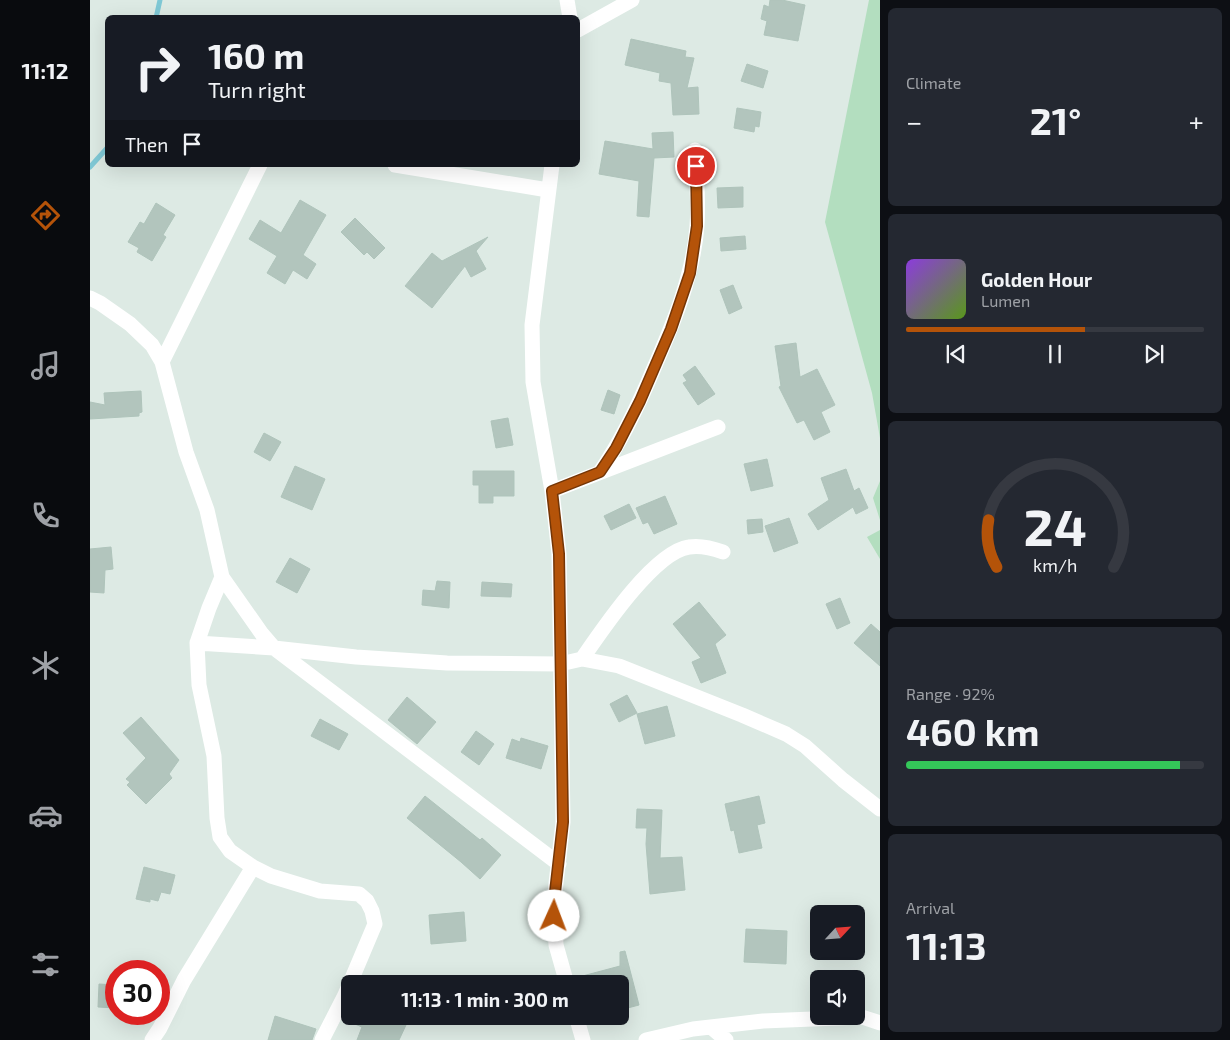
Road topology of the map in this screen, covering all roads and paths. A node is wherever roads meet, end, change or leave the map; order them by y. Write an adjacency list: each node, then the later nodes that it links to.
1 (566, 0): 3 (street)
2 (632, 0): 4 (street)
3 (569, 15)
4 (580, 29)
5 (695, 150): 13 (street)
6 (259, 167): 11 (street)
7 (408, 167): 9 (street)
8 (552, 167): 9 (street)
9 (548, 190): 14 (street)
10 (90, 298): 11 (street)
11 (162, 362): 16 (street)
12 (718, 427): 13 (street)
13 (600, 472): 14 (street)
14 (552, 491): 20 (street)
15 (723, 552): 19 (street)
16 (222, 577): 17 (street); 18 (street)
17 (197, 643): 18 (street); 23 (street)
18 (274, 648): 20 (street); 22 (street)
19 (582, 659): 20 (street); 21 (street)
20 (560, 664): 22 (street)
21 (880, 809)
22 (559, 864): 24 (street)
23 (253, 867): 28 (street); 29 (street)
24 (564, 975)
25 (880, 1023): 27 (street)
26 (579, 1025): 30 (street)
27 (711, 1027): 31 (street); 32 (street)
28 (152, 1040)
29 (322, 1040)
30 (583, 1040)
31 (646, 1040)
32 (726, 1040)

